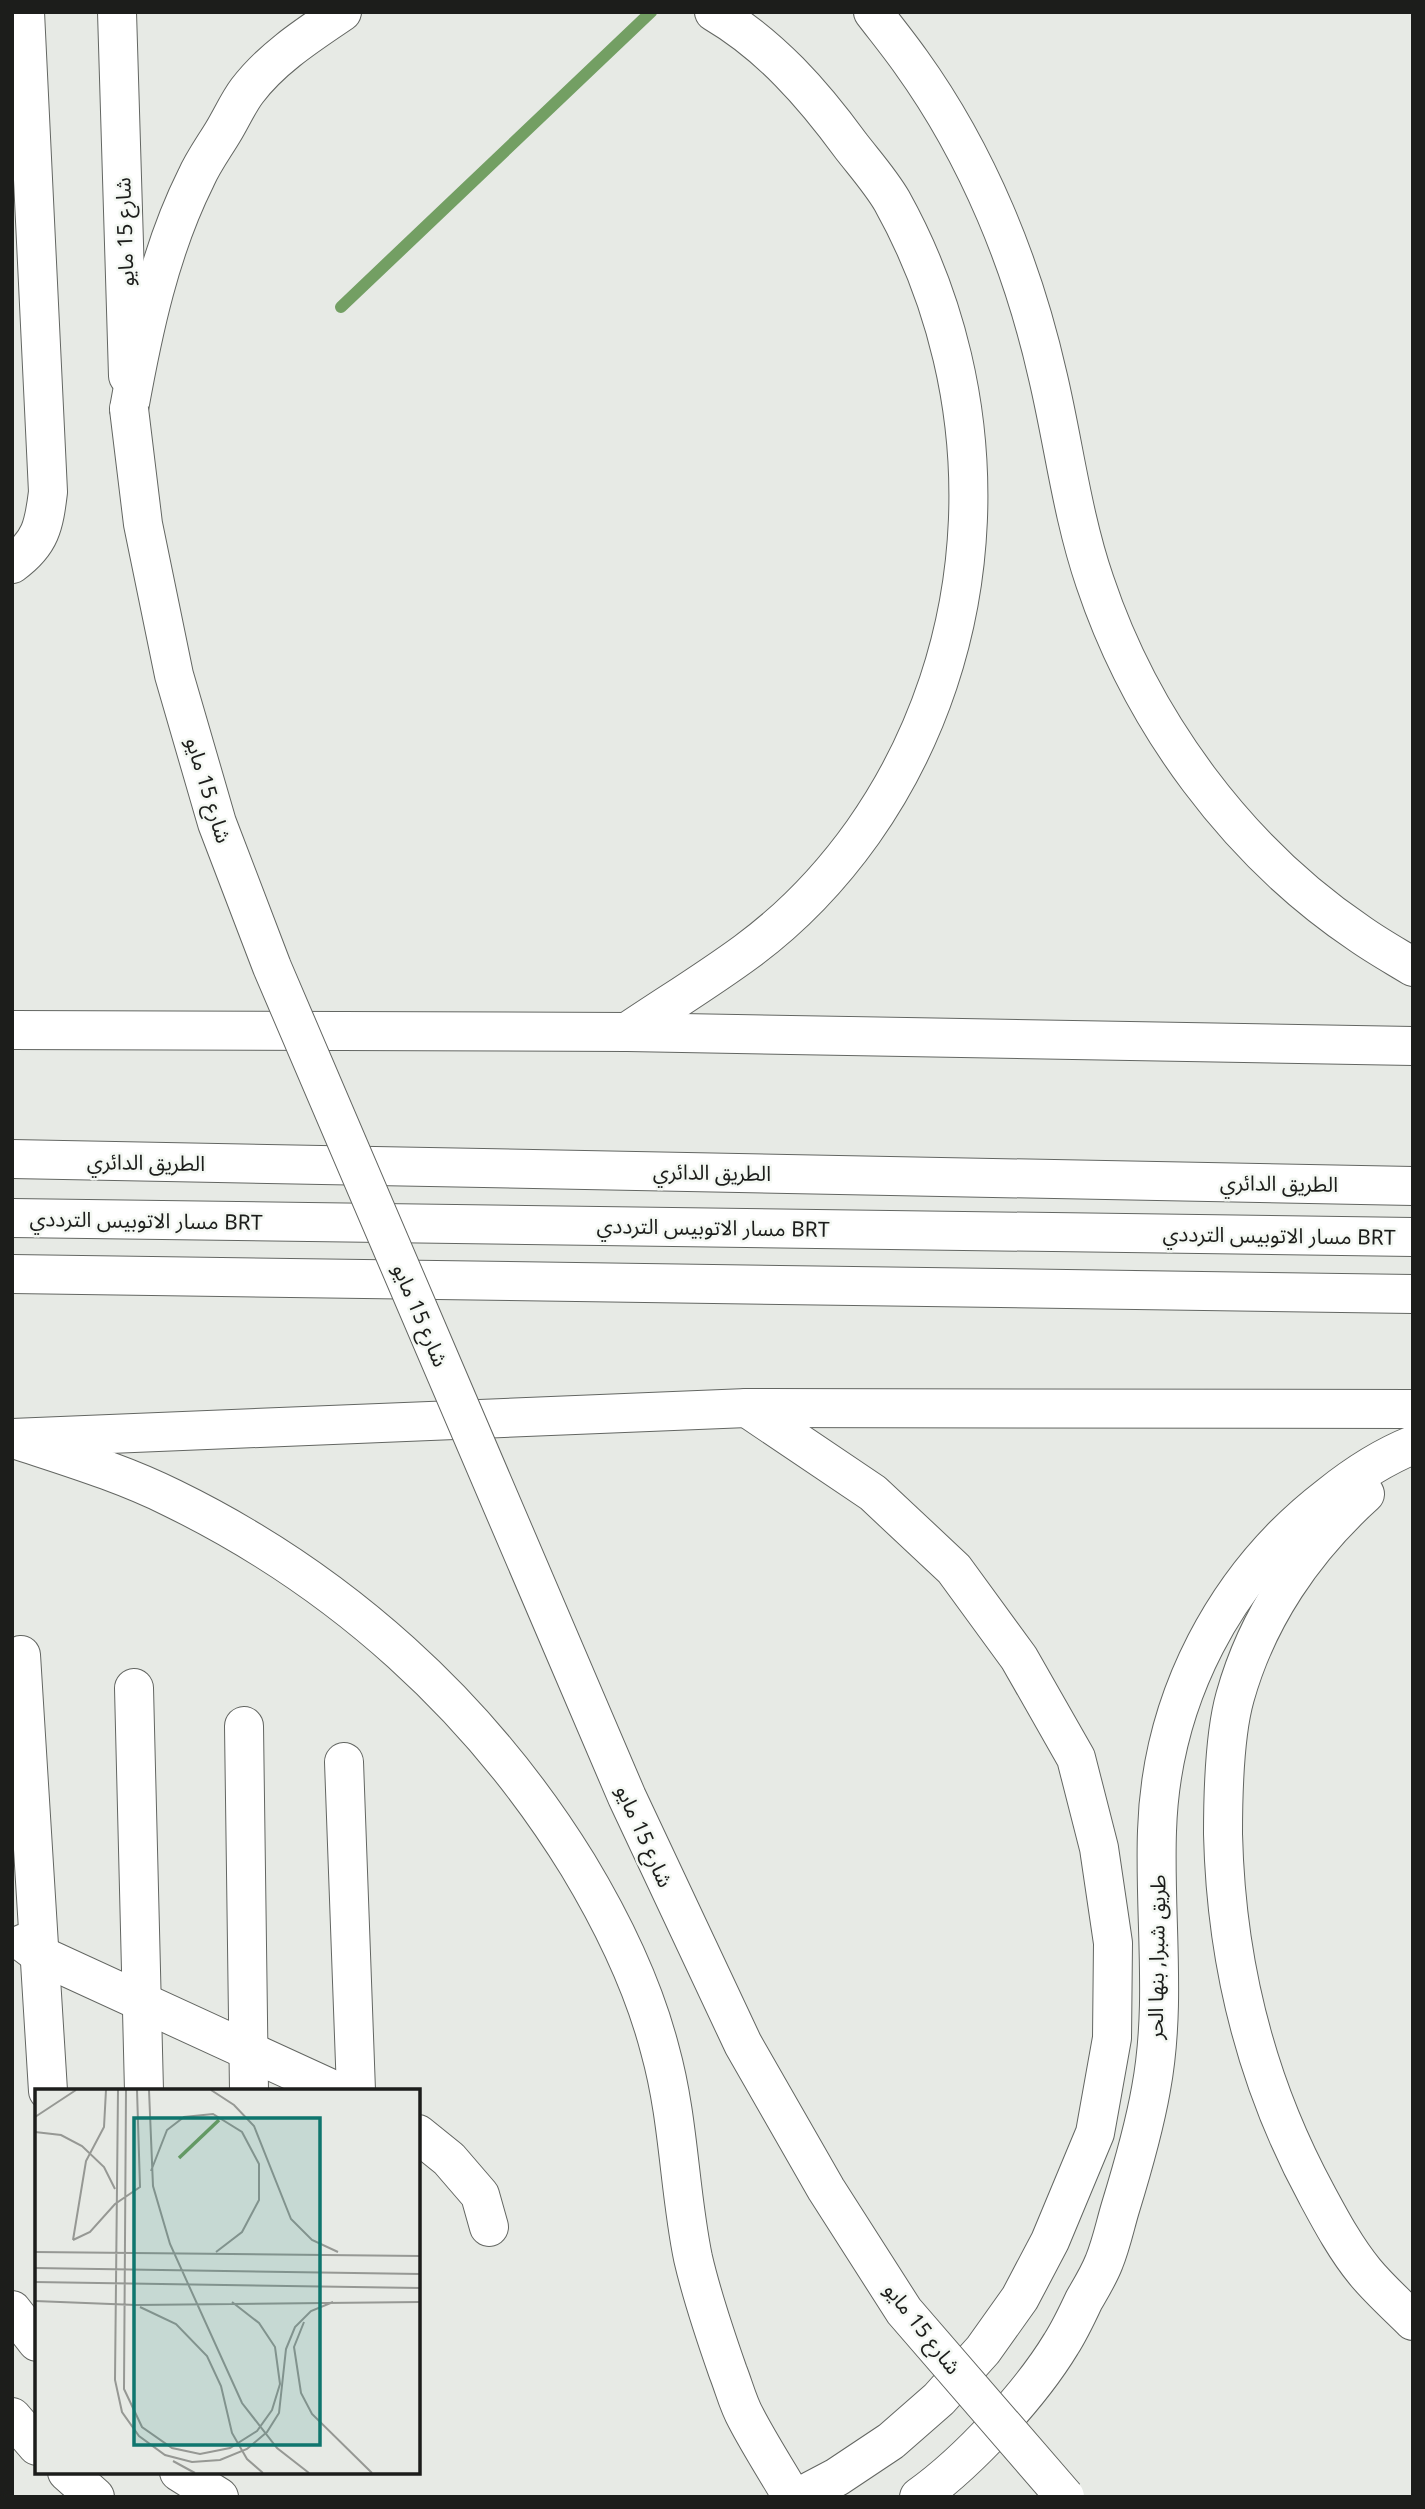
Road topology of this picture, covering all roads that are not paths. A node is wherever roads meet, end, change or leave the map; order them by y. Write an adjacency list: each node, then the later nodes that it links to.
1 (25, 12): 7 (main road)
2 (117, 12): 6 (main road, شارع 15 مايو)
3 (342, 12): 6 (main road)
4 (714, 12): 10 (main road)
5 (873, 12): 8 (main road)
6 (130, 409): 49 (main road, شارع 15 مايو, bridge)
7 (12, 564)
8 (1413, 967)
9 (12, 1030): 10 (main road)
10 (627, 1032): 11 (main road)
11 (1413, 1046)
12 (12, 1159): 13 (main road, الطريق الدائري)
13 (1413, 1186)
14 (12, 1218): 15 (main road, مسار الاتوبيس الترددي BRT)
15 (1413, 1237)
16 (12, 1274): 17 (main road)
17 (1413, 1294)
18 (747, 1408): 19 (main road); 20 (main road); 47 (main road)
19 (1413, 1409)
20 (12, 1438): 46 (main road)
21 (1413, 1445): 48 (main road, طريق شبرا, بنها الحر)
22 (1413, 1460): 38 (main road)
23 (21, 1655): 27 (main road)
24 (134, 1688): 28 (main road)
25 (244, 1726): 29 (main road)
26 (344, 1762): 34 (main road)
27 (26, 1944): 28 (main road); 30 (main road)
28 (142, 2002): 29 (main road); 31 (main road)
29 (248, 2051): 32 (main road); 33 (main road)
30 (48, 2089)
31 (144, 2089)
32 (249, 2089)
33 (332, 2089)
34 (356, 2089)
35 (420, 2136): 36 (main road)
36 (489, 2227)
37 (12, 2309): 39 (main road)
38 (1413, 2321)
39 (35, 2339)
40 (12, 2417): 41 (main road)
41 (35, 2444)
42 (69, 2474): 44 (main road)
43 (182, 2474): 45 (main road)
44 (95, 2497)
45 (219, 2497)
46 (792, 2497)
47 (799, 2497)
48 (919, 2497)
49 (1065, 2497)

